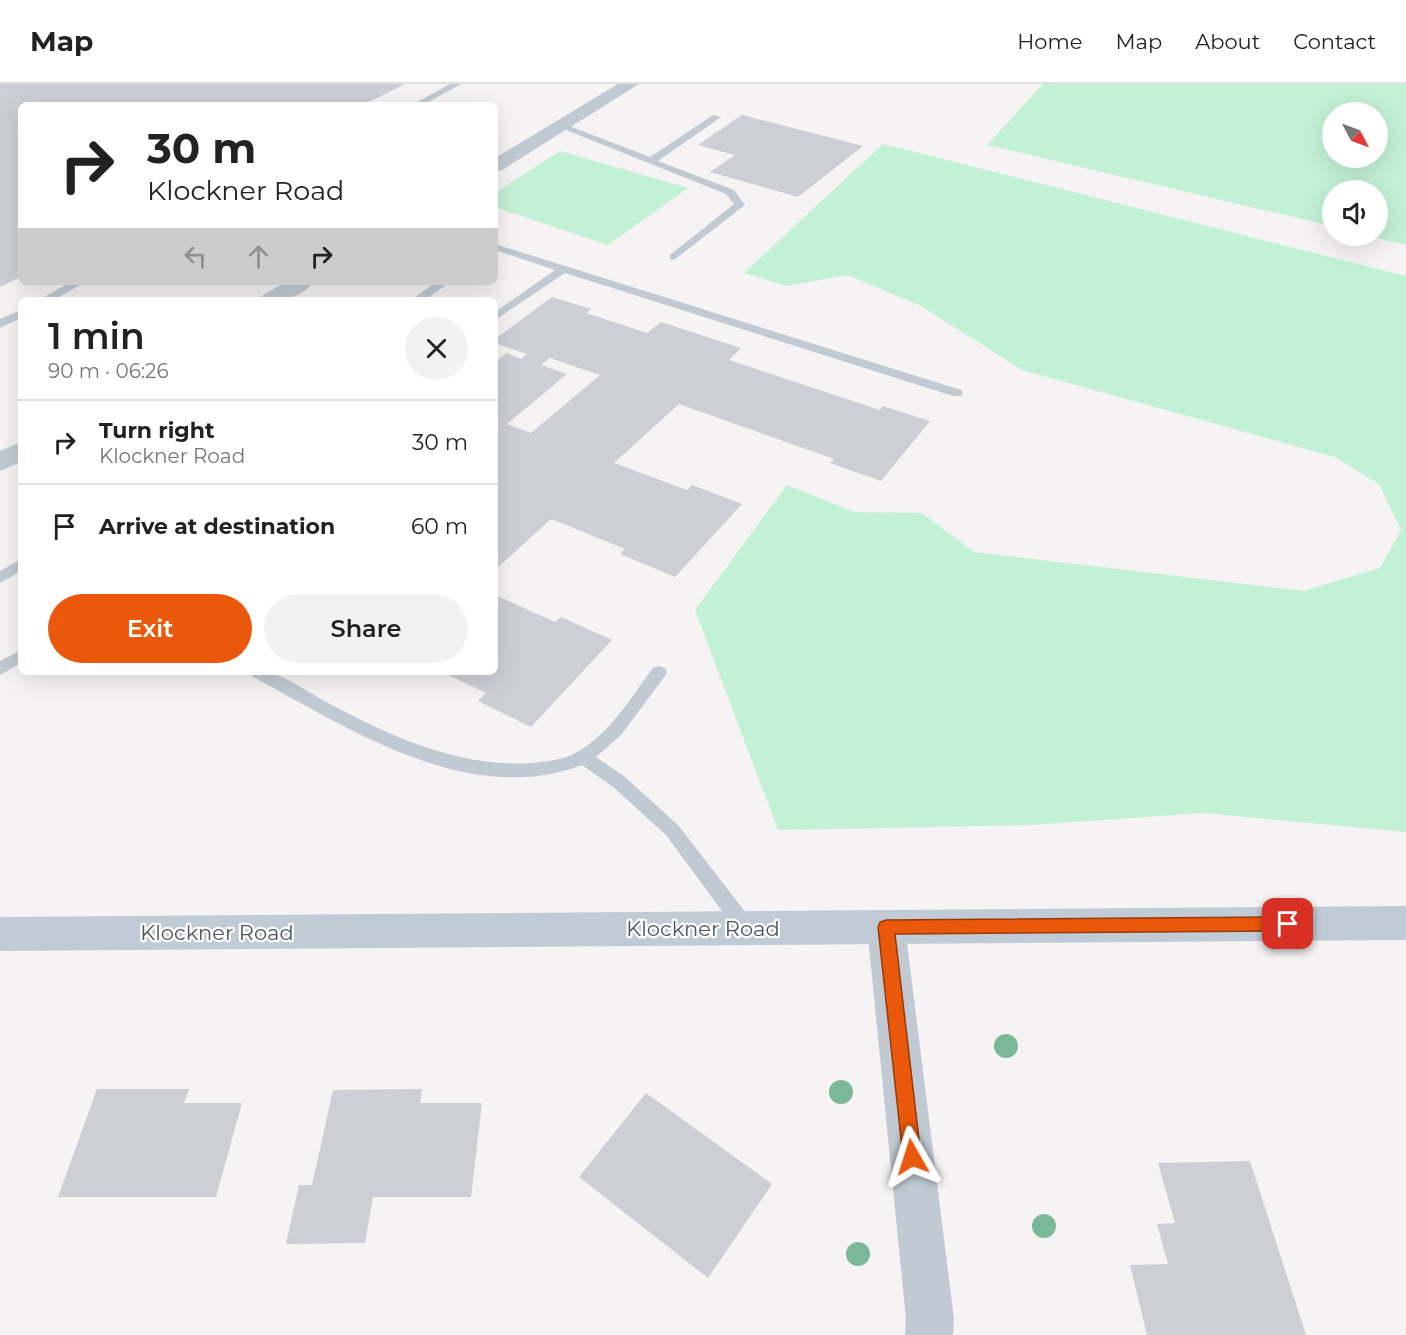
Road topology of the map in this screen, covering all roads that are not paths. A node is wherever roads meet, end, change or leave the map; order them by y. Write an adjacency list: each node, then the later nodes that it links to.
1 (457, 84): 3 (lane)
2 (630, 84): 5 (street)
3 (422, 102)
4 (716, 117): 6 (lane)
5 (561, 126): 6 (lane); 7 (street)
6 (651, 161): 9 (lane)
7 (498, 164)
8 (498, 248): 10 (lane)
9 (674, 257)
10 (563, 269): 18 (lane); 20 (lane)
11 (73, 285): 14 (lane)
12 (297, 285): 15 (street)
13 (440, 285): 16 (lane)
14 (51, 297)
15 (277, 297)
16 (422, 297)
17 (18, 315): 19 (lane)
18 (498, 315)
19 (0, 324)
20 (957, 393)
21 (18, 452): 22 (street)
22 (0, 463)
23 (18, 566): 24 (lane)
24 (0, 578)
25 (18, 658): 26 (lane)
26 (0, 669)
27 (659, 672): 29 (lane)
28 (263, 675): 29 (lane)
29 (583, 757): 32 (lane)
30 (1406, 923): 31 (main road, Klockner Road)
31 (886, 927): 32 (main road, Klockner Road); 34 (street)
32 (746, 928): 33 (main road, Klockner Road)
33 (0, 934)
34 (929, 1335)

